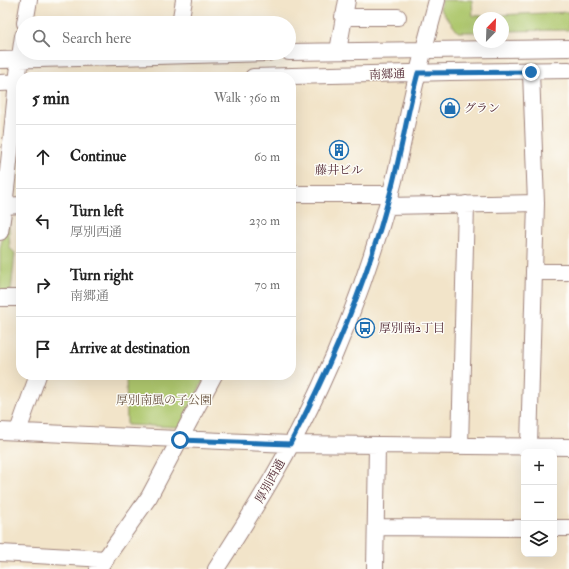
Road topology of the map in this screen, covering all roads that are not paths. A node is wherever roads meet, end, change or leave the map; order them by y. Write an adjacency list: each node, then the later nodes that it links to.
1 (29, 0): 5 (street)
2 (184, 0): 6 (street)
3 (347, 0): 8 (street)
4 (437, 0): 10 (street, 厚別西通)
5 (26, 16)
6 (181, 16)
7 (398, 16): 8 (street)
8 (343, 17): 11 (street)
9 (569, 48): 10 (street, 南郷通)
10 (423, 50): 11 (street, 南郷通); 19 (street, 厚別西通)
11 (338, 51): 12 (street, 南郷通)
12 (296, 52)
13 (16, 58): 14 (street)
14 (0, 60)
15 (20, 60): 17 (street)
16 (569, 70): 18 (street, 南郷通)
17 (19, 72)
18 (531, 72): 19 (street, 南郷通); 26 (street)
19 (418, 73): 20 (street, 南郷通); 25 (street, 厚別西通)
20 (296, 76)
21 (16, 82): 22 (street)
22 (0, 83)
23 (16, 106): 29 (street)
24 (296, 194): 25 (street)
25 (389, 200): 27 (street); 39 (street, 厚別西通)
26 (536, 202): 27 (street); 30 (street)
27 (466, 204): 42 (street)
28 (16, 209): 29 (street)
29 (2, 219)
30 (534, 272): 31 (street); 40 (street)
31 (569, 272)
32 (0, 298): 33 (street)
33 (16, 298)
34 (36, 380): 37 (street)
35 (211, 380): 38 (street)
36 (0, 431): 37 (street)
37 (18, 431): 38 (street)
38 (180, 440): 39 (street); 49 (street)
39 (290, 444): 41 (street); 50 (street, 厚別西通)
40 (529, 445): 42 (street); 43 (street)
41 (376, 446): 42 (street); 44 (street)
42 (460, 446)
43 (569, 447)
44 (376, 527): 45 (street); 51 (street)
45 (521, 528)
46 (557, 528): 47 (street)
47 (569, 528)
48 (0, 553): 49 (street)
49 (102, 564)
50 (216, 569)
51 (375, 569)

